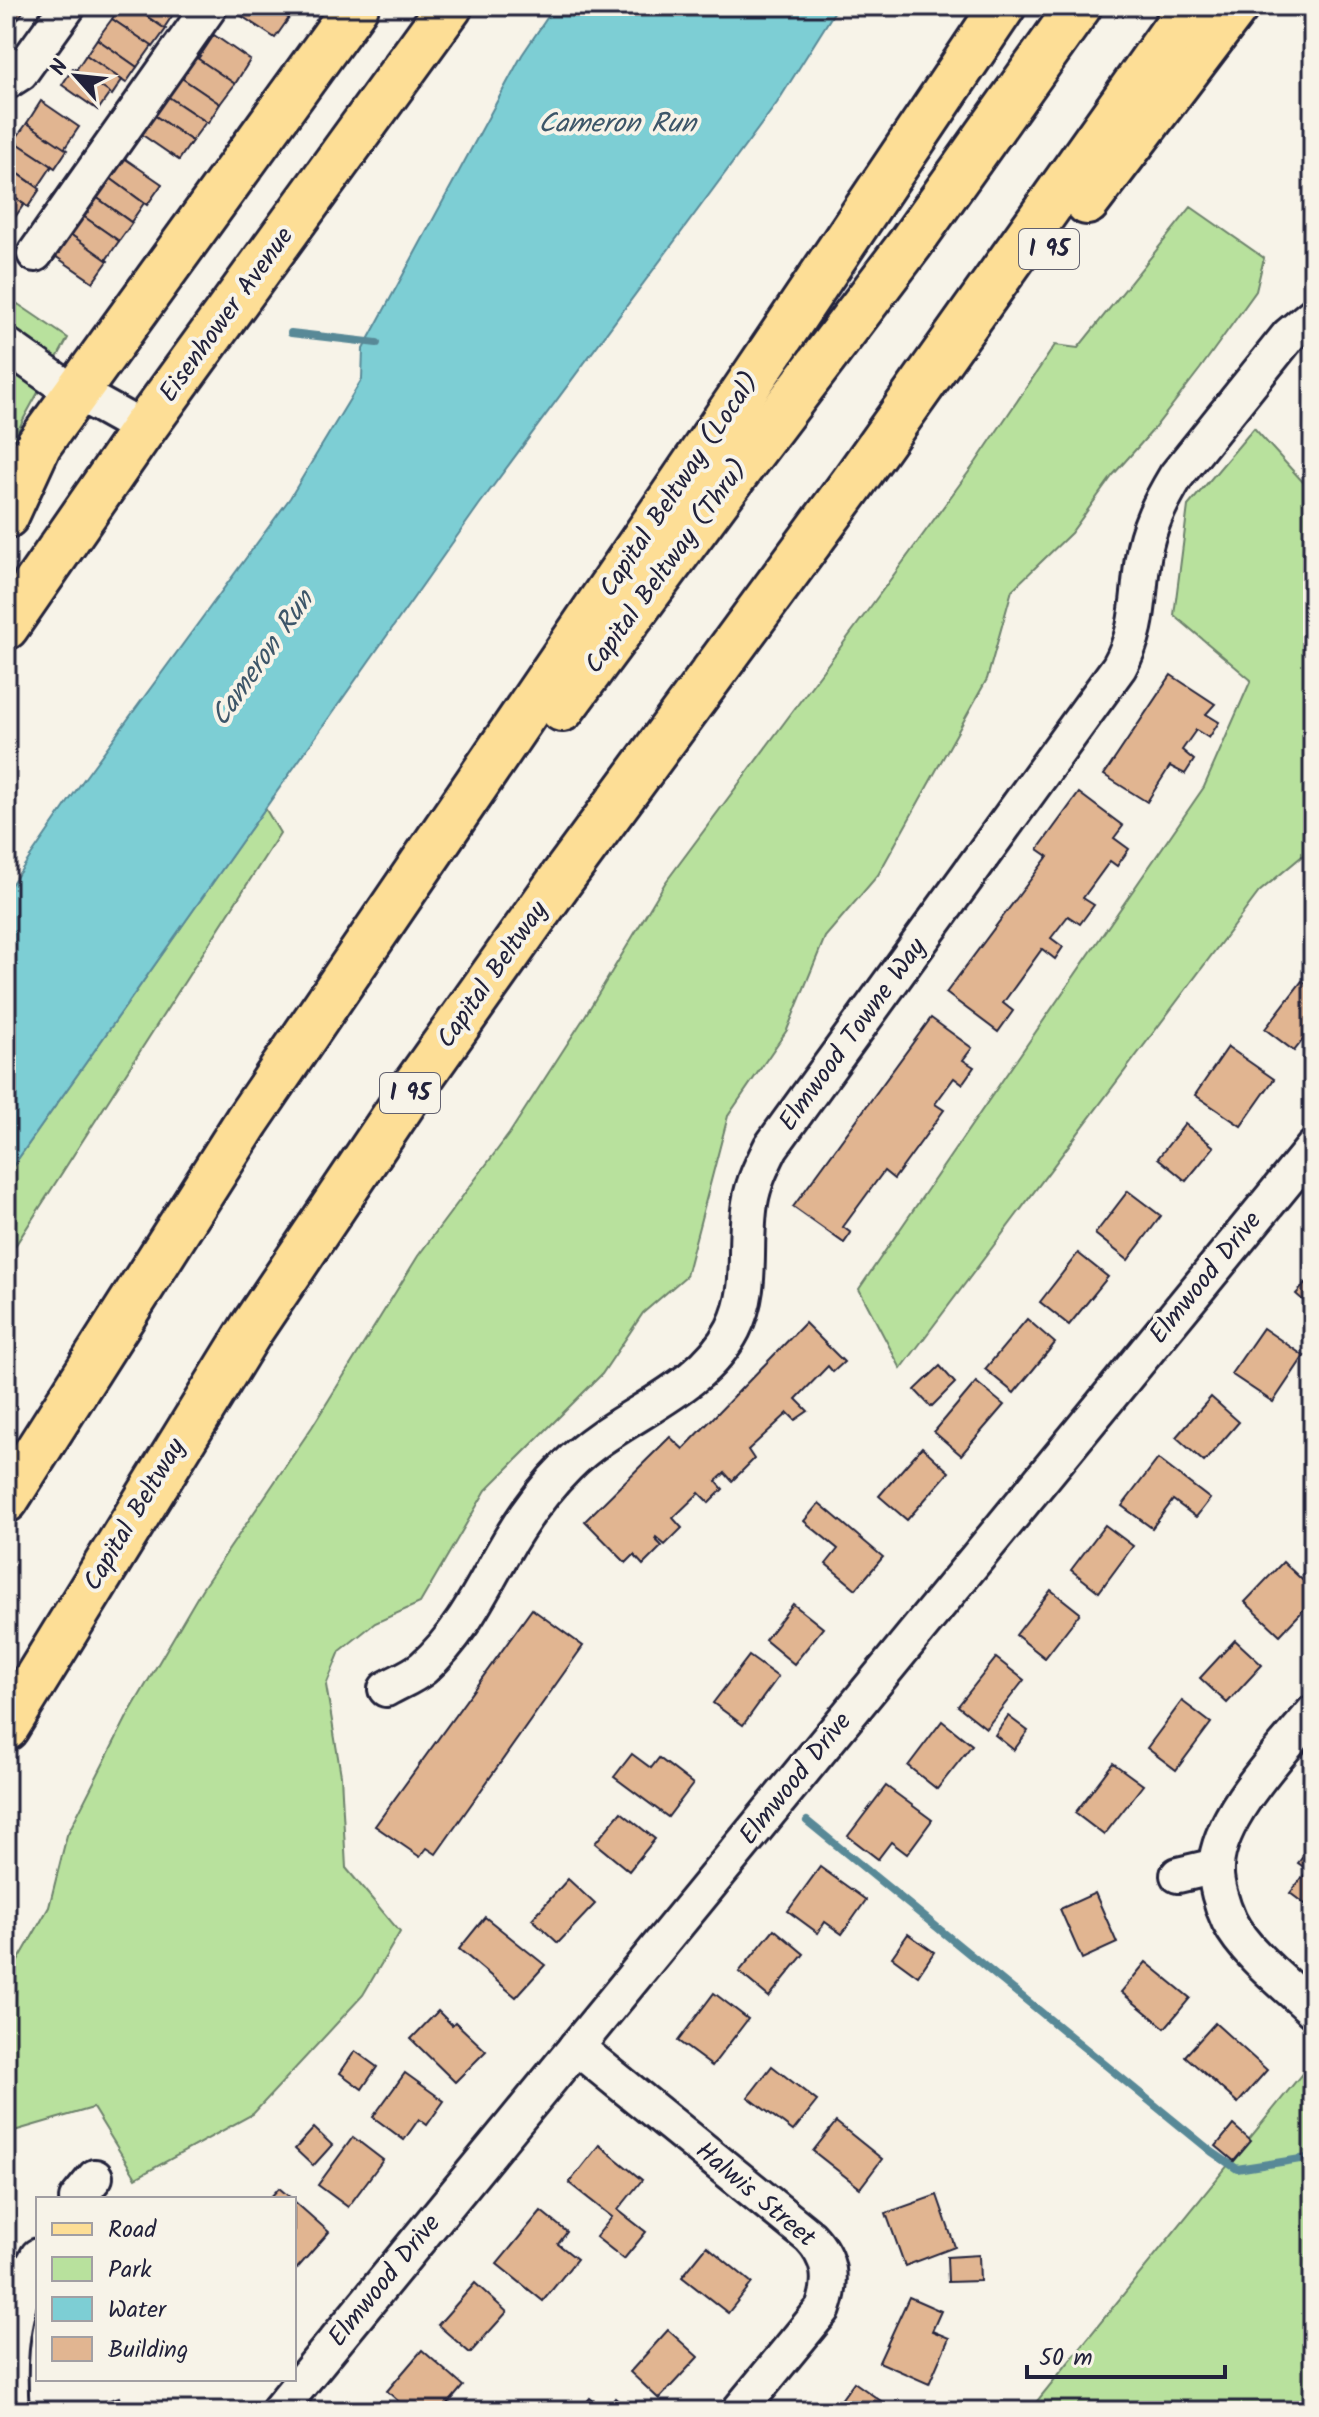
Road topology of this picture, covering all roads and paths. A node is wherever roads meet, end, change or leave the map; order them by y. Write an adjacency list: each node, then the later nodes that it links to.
1 (68, 6): 9 (street)
2 (210, 6): 10 (street)
3 (356, 6): 13 (main road)
4 (450, 6): 14 (main road, Eisenhower Avenue)
5 (1003, 6): 18 (main road, Capital Beltway (Local))
6 (1079, 6): 18 (main road, Capital Beltway (Thru))
7 (1191, 6): 15 (main road, I 95)
8 (1236, 6): 15 (main road, I 95)
9 (13, 78)
10 (35, 254)
11 (1301, 325): 21 (street, Elmwood Towne Way)
12 (6, 345): 13 (street)
13 (76, 392): 14 (street); 16 (main road)
14 (143, 429): 17 (main road, Eisenhower Avenue)
15 (852, 484): 23 (main road, Capital Beltway / I 95)
16 (6, 516)
17 (6, 627)
18 (247, 1121): 20 (main road)
19 (1311, 1155): 27 (street, Elmwood Drive)
20 (6, 1500)
21 (386, 1689)
22 (1313, 1713): 24 (street)
23 (6, 1728)
24 (1216, 1866): 25 (street); 26 (street)
25 (1178, 1875)
26 (1313, 2010)
27 (576, 2047): 30 (street, Elmwood Drive); 31 (street, Halwis Street)
28 (36, 2259): 29 (street)
29 (11, 2411)
30 (278, 2411)
31 (739, 2411)

